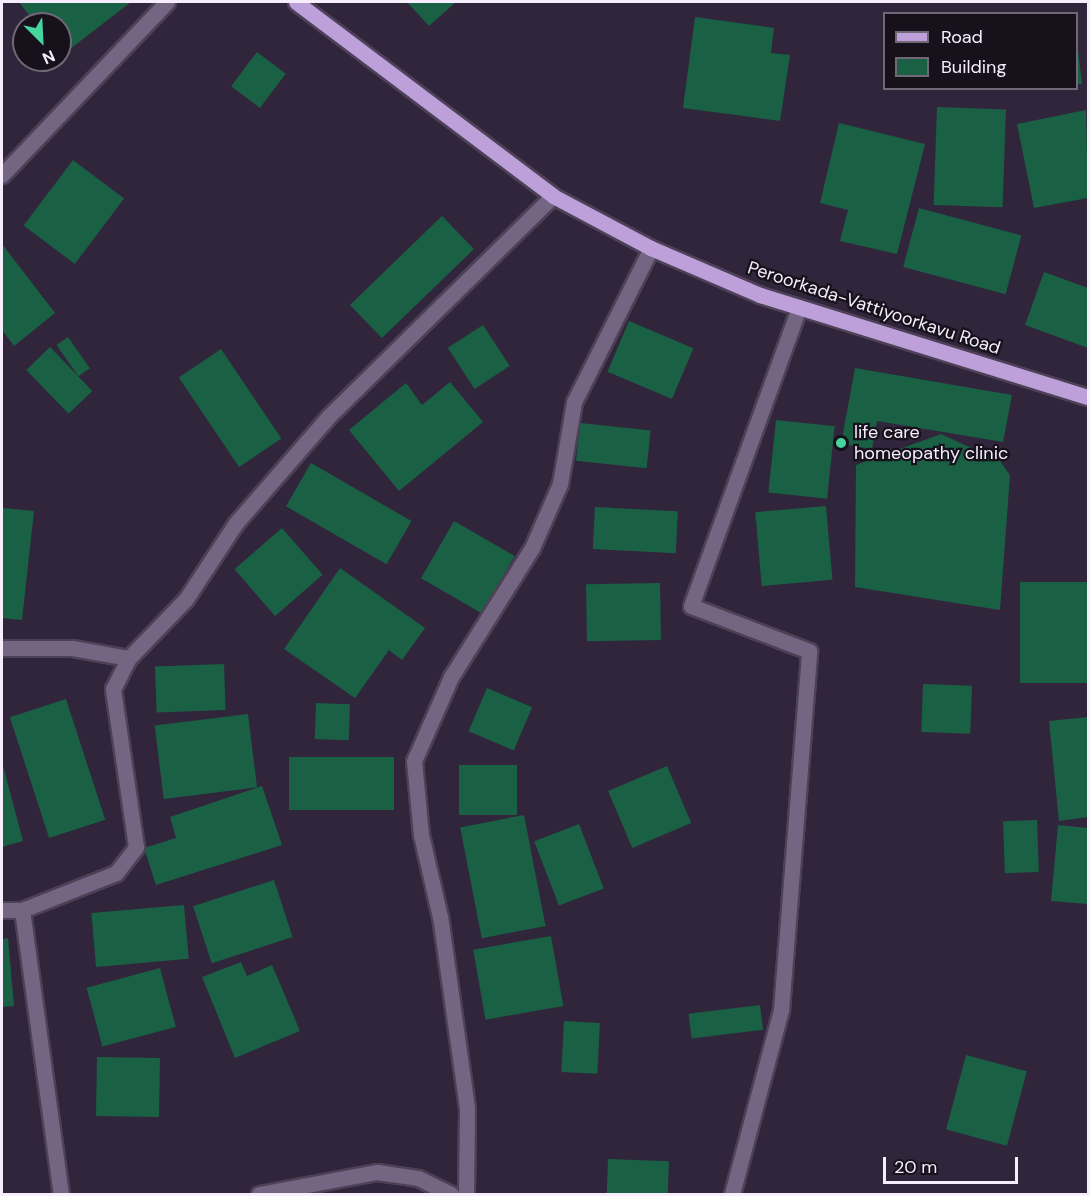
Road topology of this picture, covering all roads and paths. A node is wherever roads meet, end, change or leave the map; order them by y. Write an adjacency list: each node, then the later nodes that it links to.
1 (166, 2): 3 (street)
2 (296, 2): 4 (main road, Peroorkada-Vattiyoorkavu Road)
3 (2, 175)
4 (553, 196): 5 (main road, Peroorkada-Vattiyoorkavu Road); 9 (street)
5 (651, 248): 6 (main road, Peroorkada-Vattiyoorkavu Road); 15 (street)
6 (799, 307): 7 (main road, Peroorkada-Vattiyoorkavu Road); 16 (street)
7 (1089, 397)
8 (2, 648): 9 (street)
9 (129, 658): 11 (street)
10 (2, 910): 11 (street)
11 (22, 910): 12 (street)
12 (61, 1194)
13 (259, 1194): 14 (street)
14 (451, 1194)
15 (466, 1194)
16 (732, 1194)

